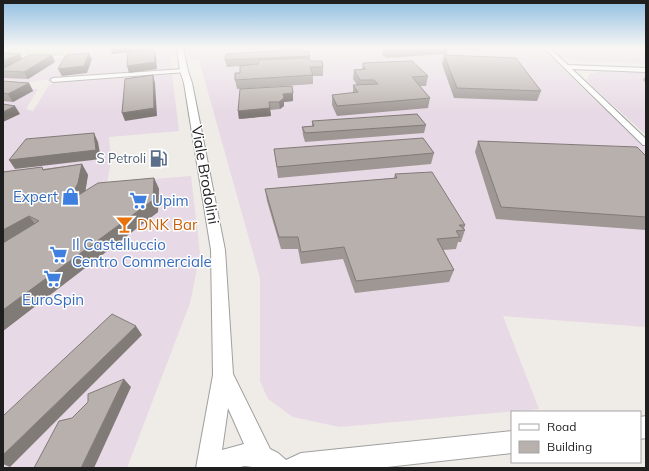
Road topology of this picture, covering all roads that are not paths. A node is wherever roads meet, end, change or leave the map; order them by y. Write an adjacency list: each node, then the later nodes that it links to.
1 (571, 70): 4 (street)
2 (184, 71): 3 (street); 5 (street, Viale Brodolini)
3 (53, 80)
4 (646, 143)
5 (223, 374): 7 (street, Viale Brodolini); 8 (street, Viale Brodolini)
6 (511, 442): 10 (street)
7 (270, 463): 9 (street)
8 (208, 468)
9 (212, 468)
10 (294, 468)

